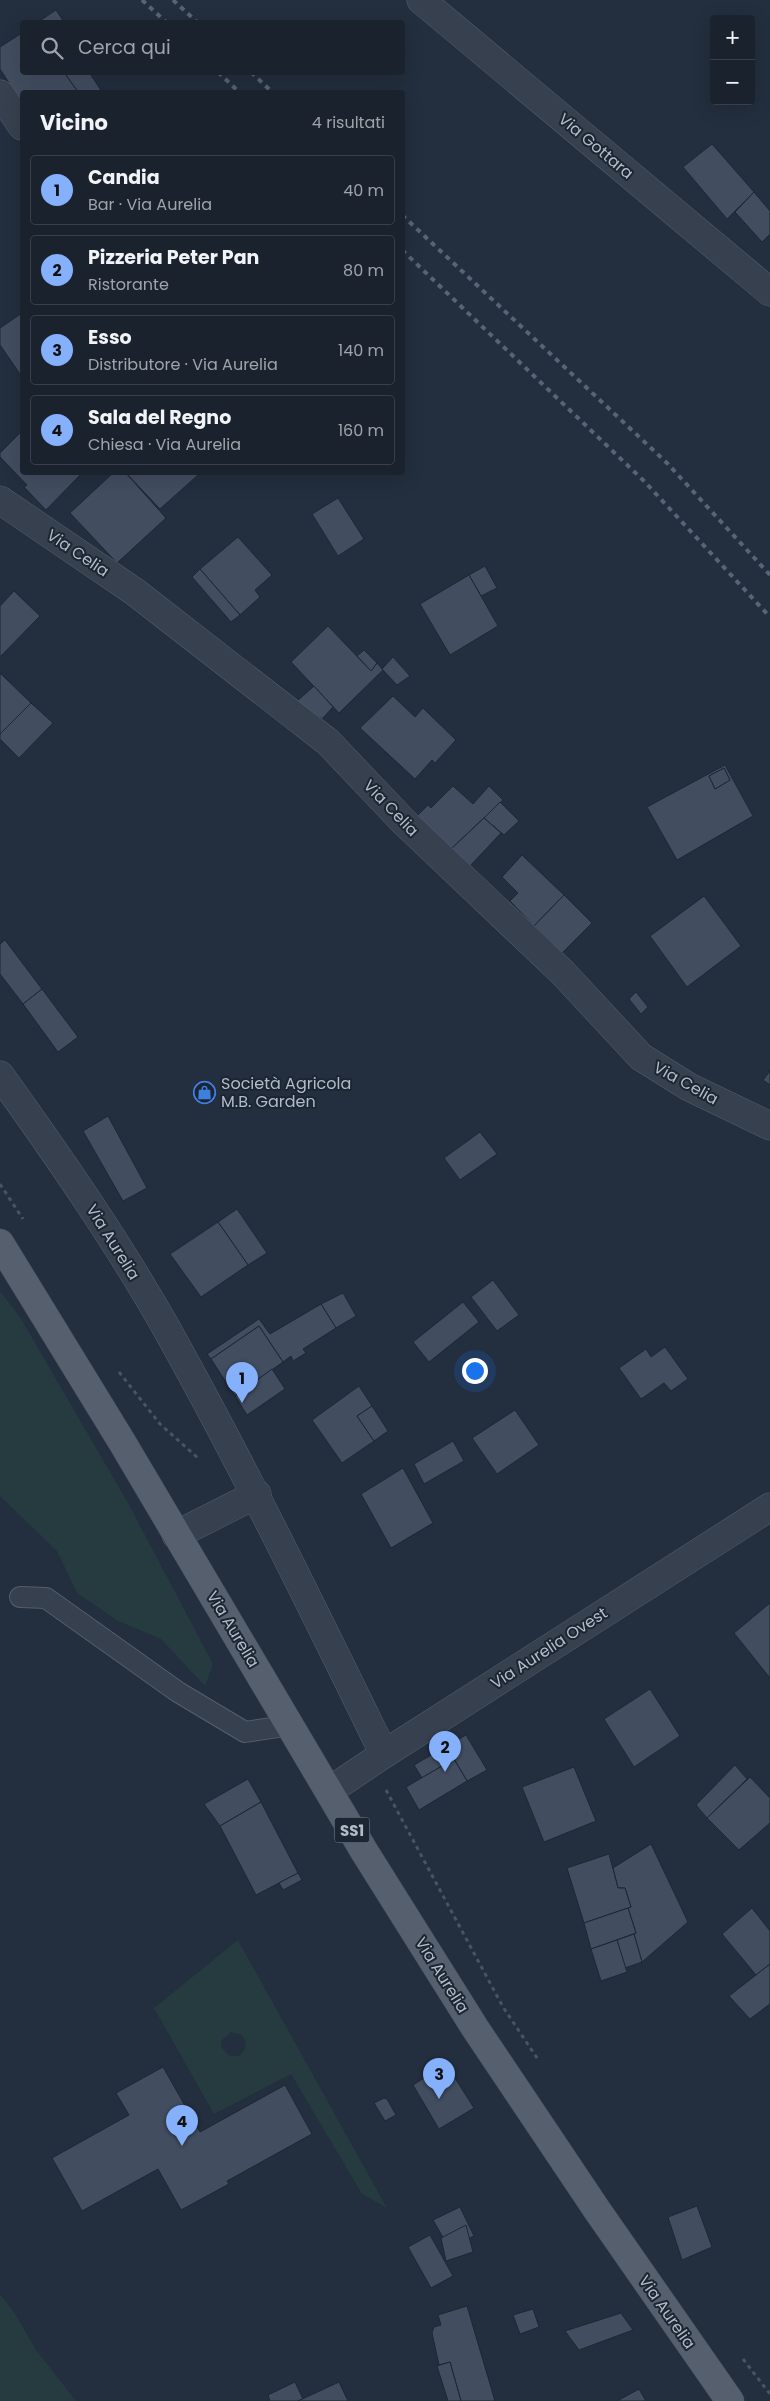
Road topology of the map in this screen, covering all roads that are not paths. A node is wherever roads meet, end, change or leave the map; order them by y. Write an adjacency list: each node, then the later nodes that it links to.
1 (421, 0): 4 (street, Via Gottara)
2 (0, 94): 3 (street)
3 (20, 123)
4 (770, 292)
5 (0, 500): 7 (street, Via Celia)
6 (0, 1075): 9 (street, Via Aurelia)
7 (770, 1126)
8 (0, 1243): 11 (main road, Via Aurelia / SS1)
9 (256, 1494): 11 (street); 14 (street, Via Aurelia)
10 (770, 1506): 14 (street, Via Aurelia Ovest)
11 (176, 1535): 13 (main road, Via Aurelia / SS1)
12 (20, 1597): 13 (lane)
13 (291, 1725): 15 (main road, Via Aurelia / SS1)
14 (384, 1754): 15 (street, Via Aurelia Ovest)
15 (329, 1791): 16 (main road, Via Aurelia / SS1)
16 (730, 2401)

